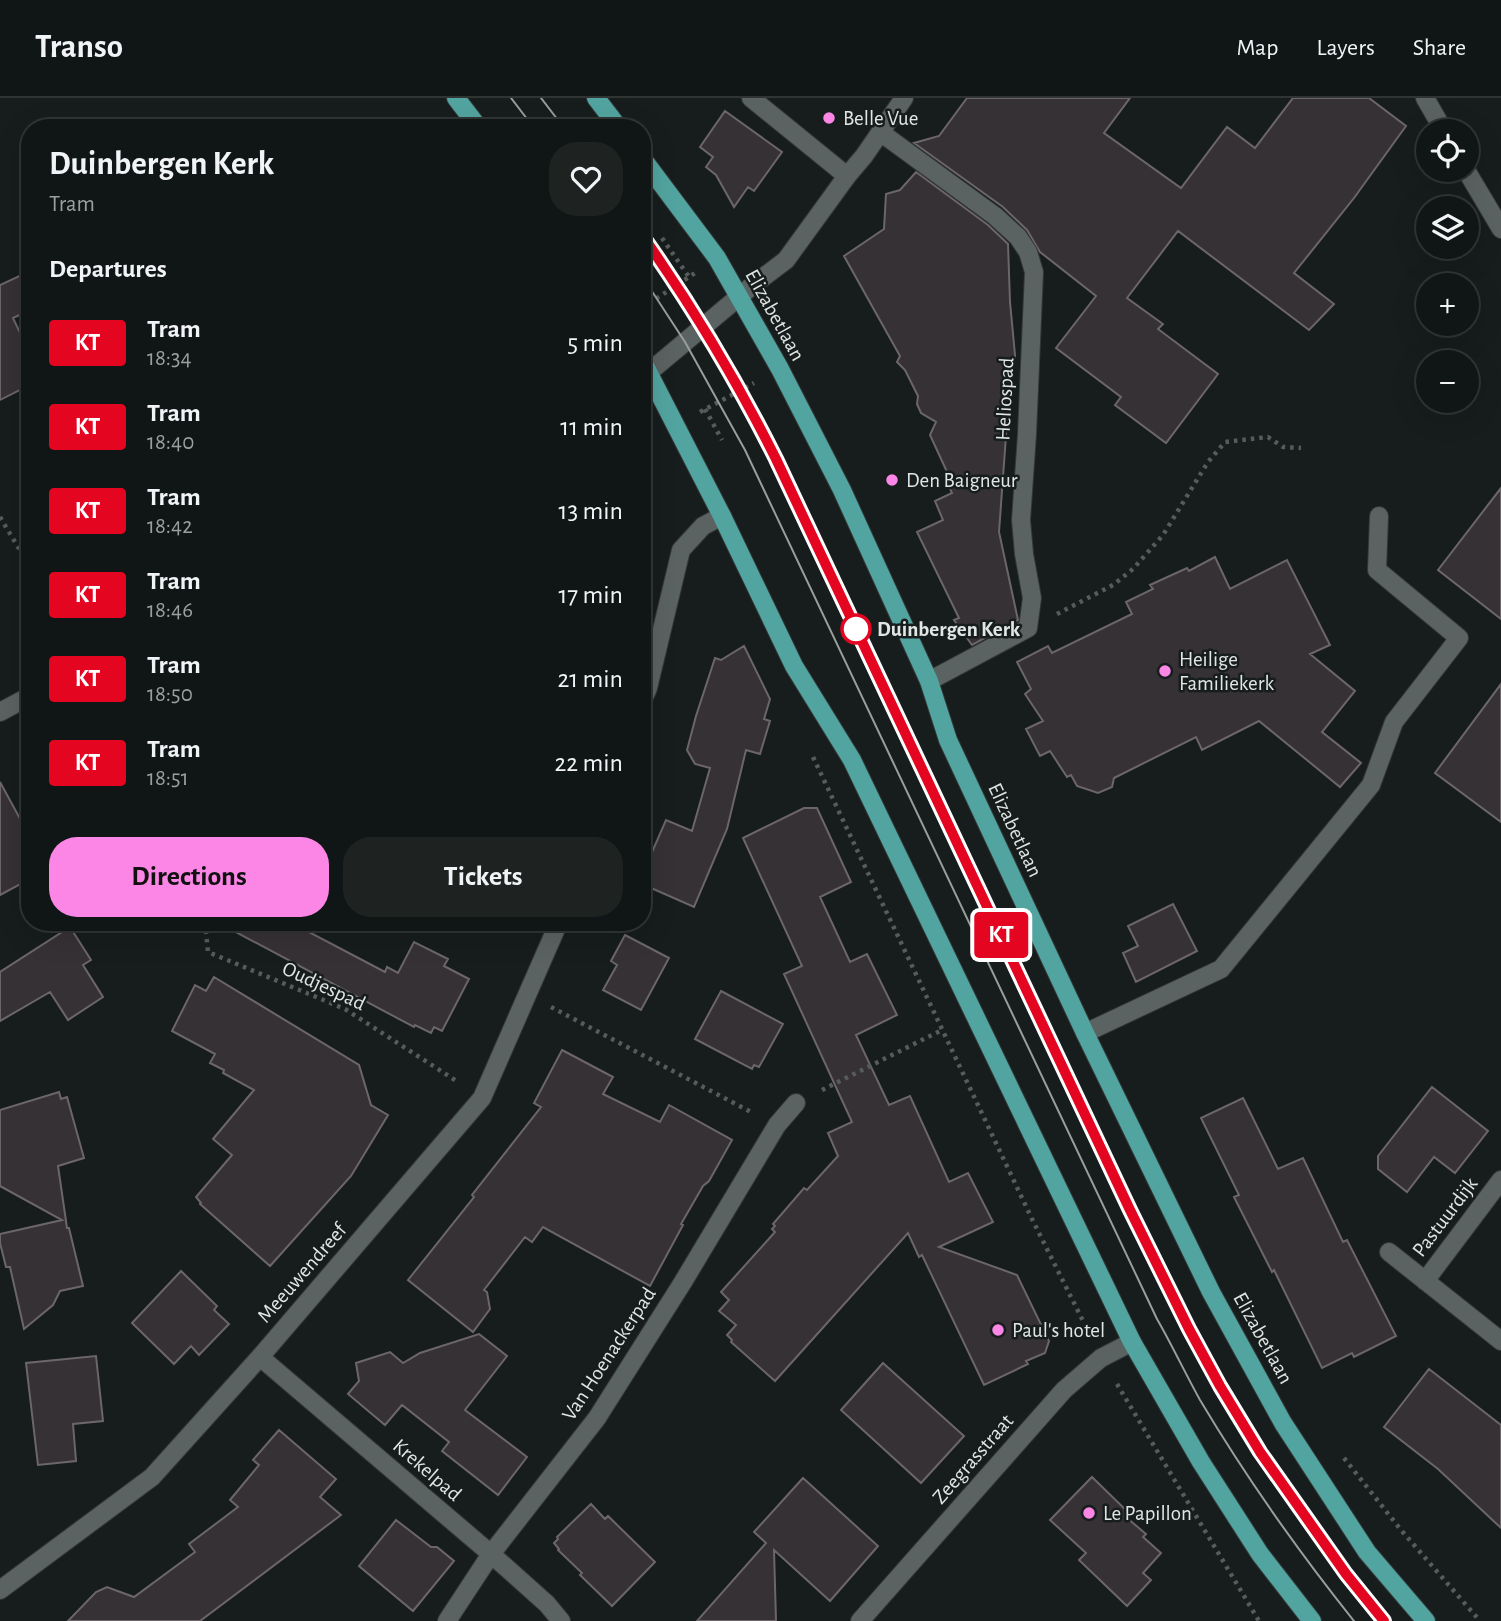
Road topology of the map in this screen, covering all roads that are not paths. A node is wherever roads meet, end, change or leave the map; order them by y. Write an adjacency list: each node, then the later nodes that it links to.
1 (456, 98): 6 (main road)
2 (596, 98): 7 (main road)
3 (751, 98): 11 (street)
4 (904, 98): 9 (street)
5 (1424, 98): 8 (street)
6 (472, 119)
7 (612, 119)
8 (1437, 119)
9 (880, 132): 11 (street); 20 (street, Heliospad)
10 (651, 170): 14 (main road, Elizabetlaan)
11 (847, 176): 14 (street)
12 (1473, 182): 13 (street)
13 (1500, 226)
14 (739, 296): 15 (street); 20 (main road, Elizabetlaan)
15 (651, 365)
16 (651, 381): 17 (main road)
17 (722, 516): 19 (street); 30 (main road)
18 (1379, 516): 24 (street)
19 (651, 675)
20 (929, 681): 24 (main road, Elizabetlaan)
21 (21, 701): 22 (street)
22 (0, 712)
23 (555, 931): 31 (street, Meeuwendreef)
24 (1085, 1032): 38 (main road, Elizabetlaan)
25 (796, 1103): 32 (street, Van Hoenackerpad)
26 (1501, 1180): 28 (street, Pastuurdijk)
27 (1389, 1252): 28 (street, Pastuurdijk)
28 (1424, 1281): 29 (street, Pastuurdijk)
29 (1501, 1341)
30 (1132, 1342): 36 (street, Zeegrasstraat); 37 (main road)
31 (260, 1357): 32 (street, Krekelpad); 33 (street, Meeuwendreef)
32 (491, 1554): 34 (street, Van Hoenackerpad); 35 (street, Krekelpad)
33 (0, 1590)
34 (447, 1621)
35 (561, 1621)
36 (860, 1621)
37 (1311, 1621)
38 (1426, 1621)

